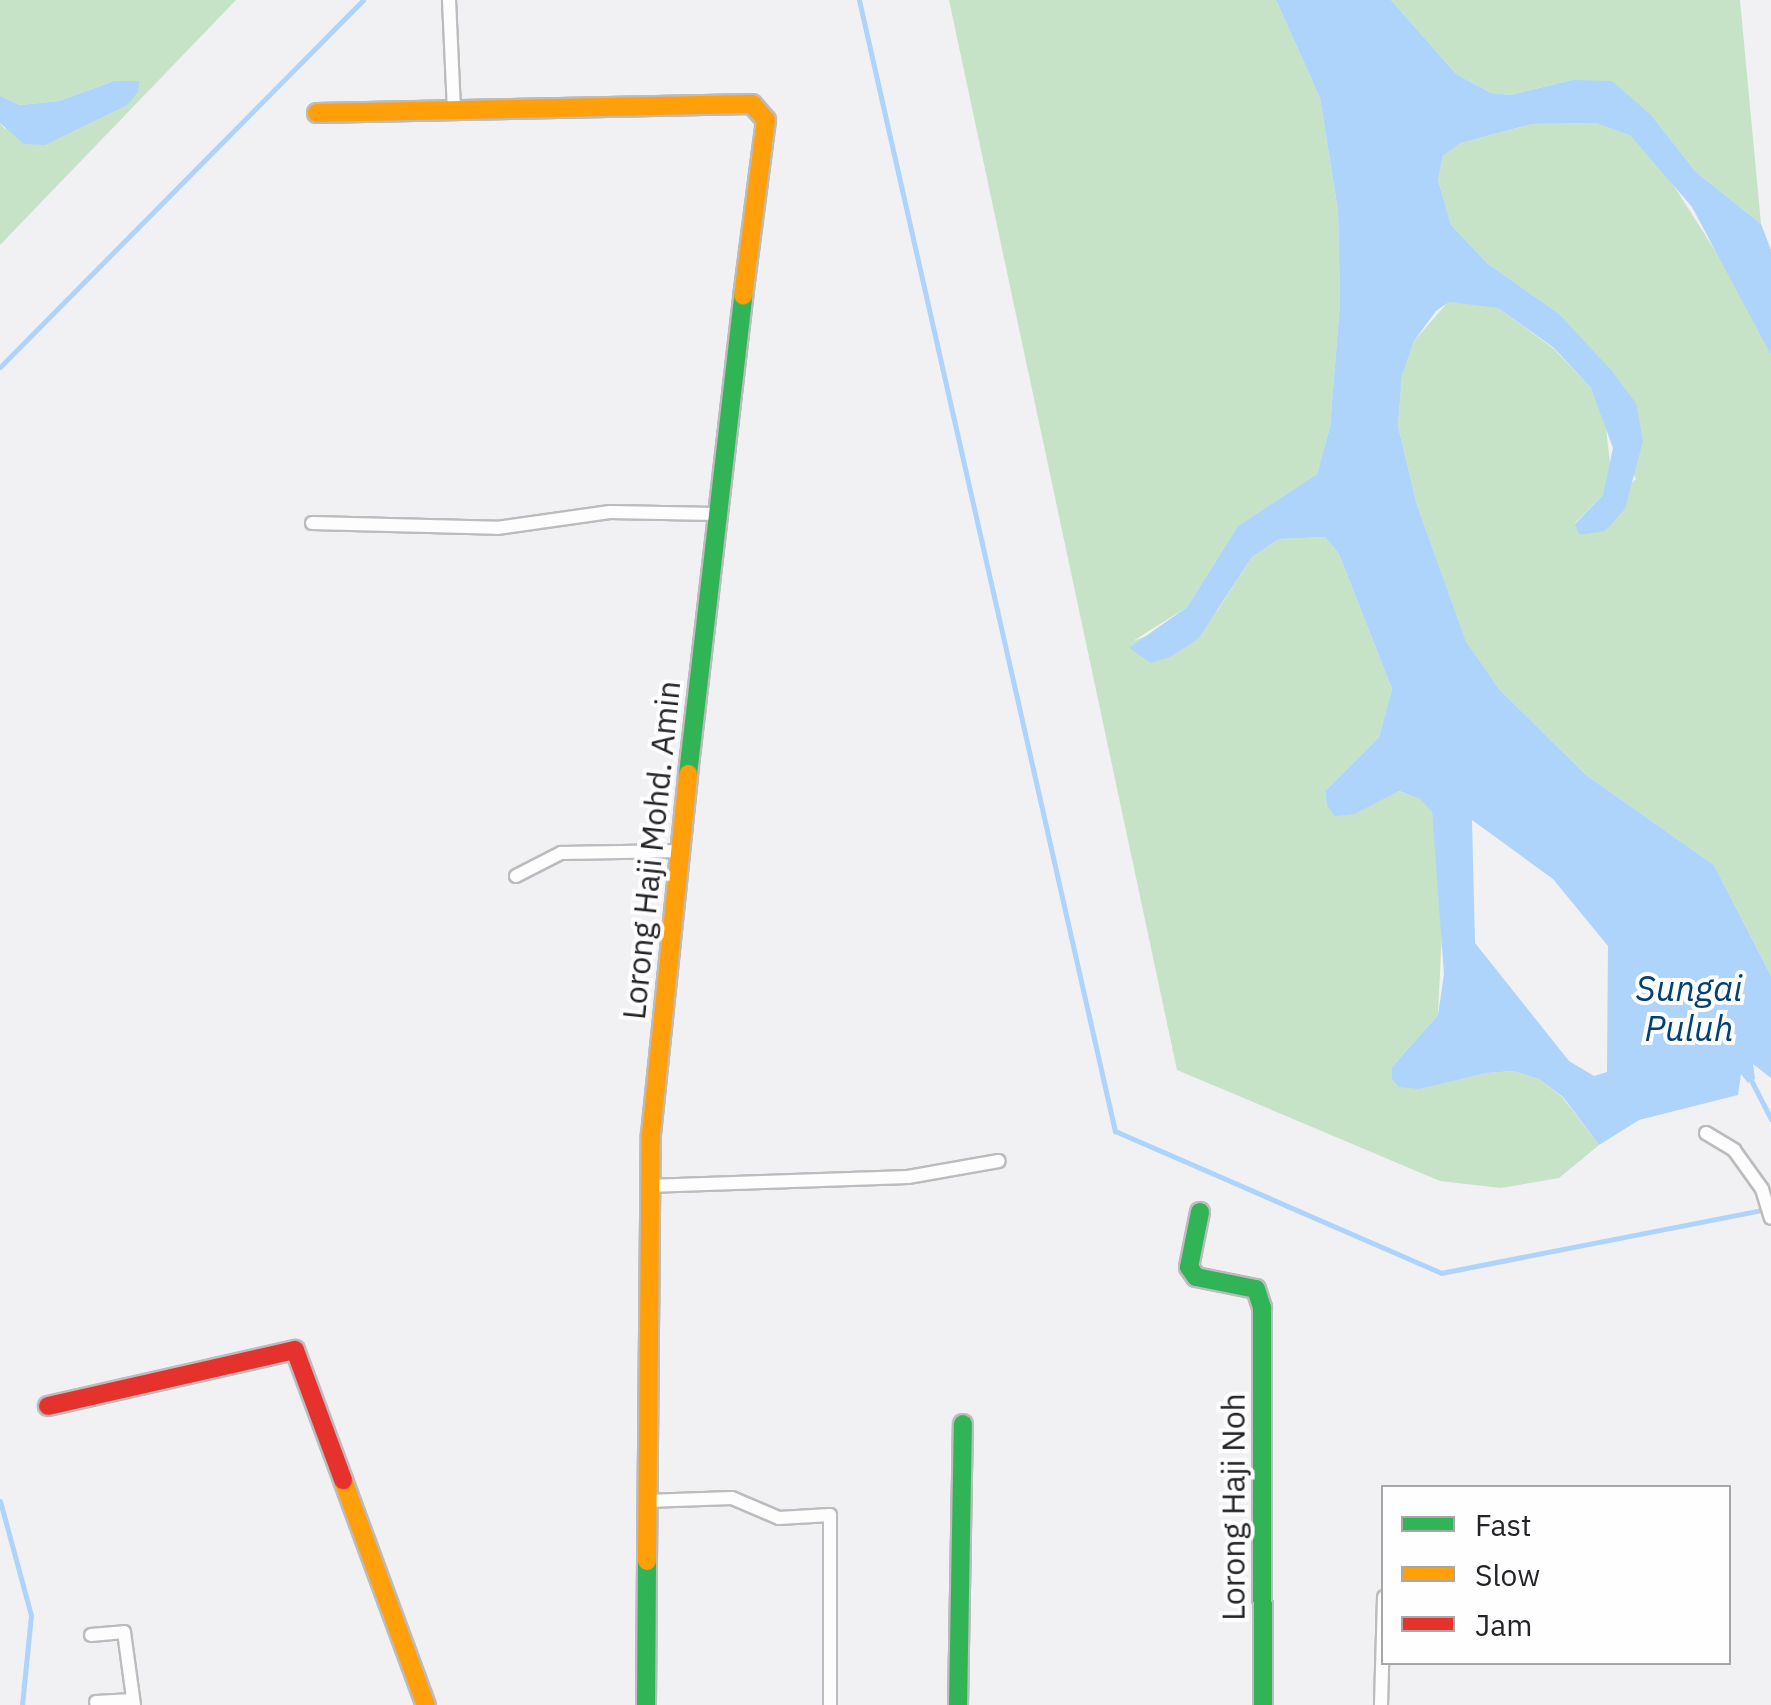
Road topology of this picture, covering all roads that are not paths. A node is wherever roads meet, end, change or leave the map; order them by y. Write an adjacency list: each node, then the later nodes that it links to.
1 (449, 0): 2 (street)
2 (454, 111): 3 (street, Lorong Haji Mohd. Amin); 4 (street, Lorong Haji Mohd. Amin)
3 (317, 113)
4 (715, 514): 5 (street); 6 (street, Lorong Haji Mohd. Amin)
5 (312, 524)
6 (681, 851): 7 (street); 10 (street, Lorong Haji Mohd. Amin)
7 (516, 876)
8 (1706, 1133): 12 (street)
9 (998, 1161): 10 (street)
10 (648, 1186): 15 (street, Lorong Haji Mohd. Amin)
11 (1200, 1212): 24 (street, Lorong Haji Noh)
12 (1771, 1218)
13 (48, 1406): 20 (street)
14 (964, 1424): 23 (street)
15 (646, 1501): 21 (street, Lorong Haji Mohd. Amin); 22 (street)
16 (90, 1635): 19 (street)
17 (1383, 1665): 25 (street)
18 (96, 1702): 19 (street)
19 (134, 1703)
20 (426, 1705)
21 (646, 1705)
22 (830, 1705)
23 (958, 1705)
24 (1264, 1705)
25 (1382, 1705)

